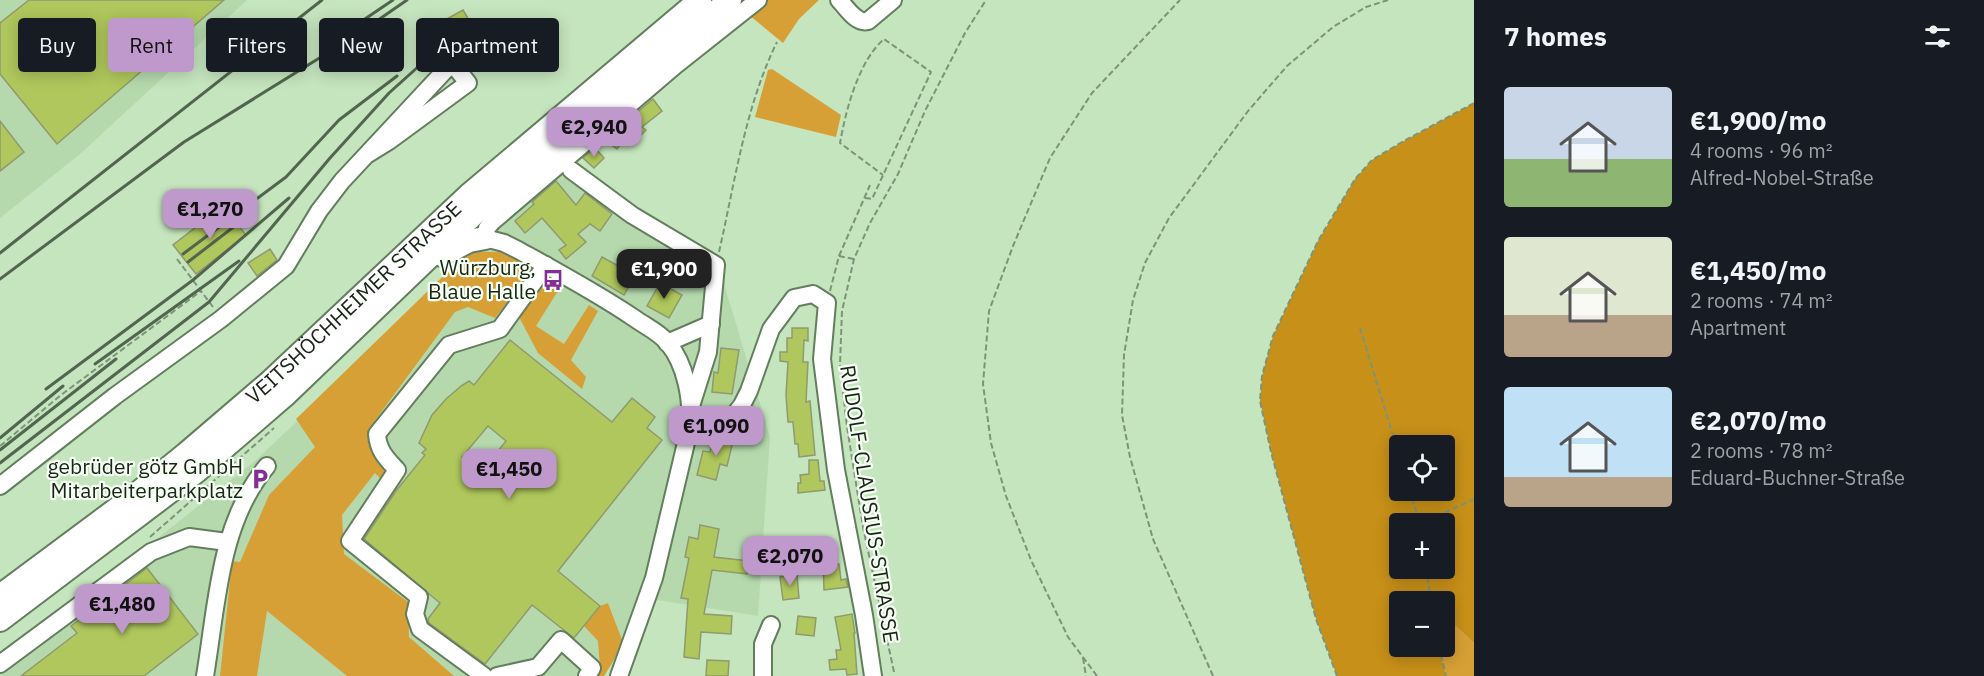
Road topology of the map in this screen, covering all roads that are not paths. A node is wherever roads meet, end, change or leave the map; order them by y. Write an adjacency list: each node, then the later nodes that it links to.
1 (700, 0): 10 (highway, VEITSHÖCHHEIMER STRASSE)
2 (730, 0): 10 (highway, VEITSHÖCHHEIMER STRASSE)
3 (758, 0): 8 (street, VEITSHÖCHHEIMER STRASSE)
4 (839, 0): 5 (street)
5 (893, 0)
6 (368, 154): 6 (street); 16 (street)
7 (572, 170): 11 (street)
8 (485, 238): 9 (street); 10 (highway)
9 (546, 265): 12 (street); 23 (street)
10 (395, 276): 18 (highway, VEITSHÖCHHEIMER STRASSE); 19 (highway, VEITSHÖCHHEIMER STRASSE)
11 (711, 324): 12 (street); 13 (street)
12 (668, 343): 13 (street)
13 (691, 407): 14 (street)
14 (690, 426): 26 (street); 28 (street, RUDOLF-CLAUSIUS-STRASSE)
15 (267, 466): 17 (street)
16 (0, 486)
17 (227, 542): 21 (street); 22 (street)
18 (0, 596)
19 (0, 620)
20 (771, 625): 27 (street)
21 (0, 664)
22 (205, 676)
23 (484, 676)
24 (497, 676): 25 (street)
25 (586, 676)
26 (619, 676)
27 (763, 676)
28 (873, 676)

